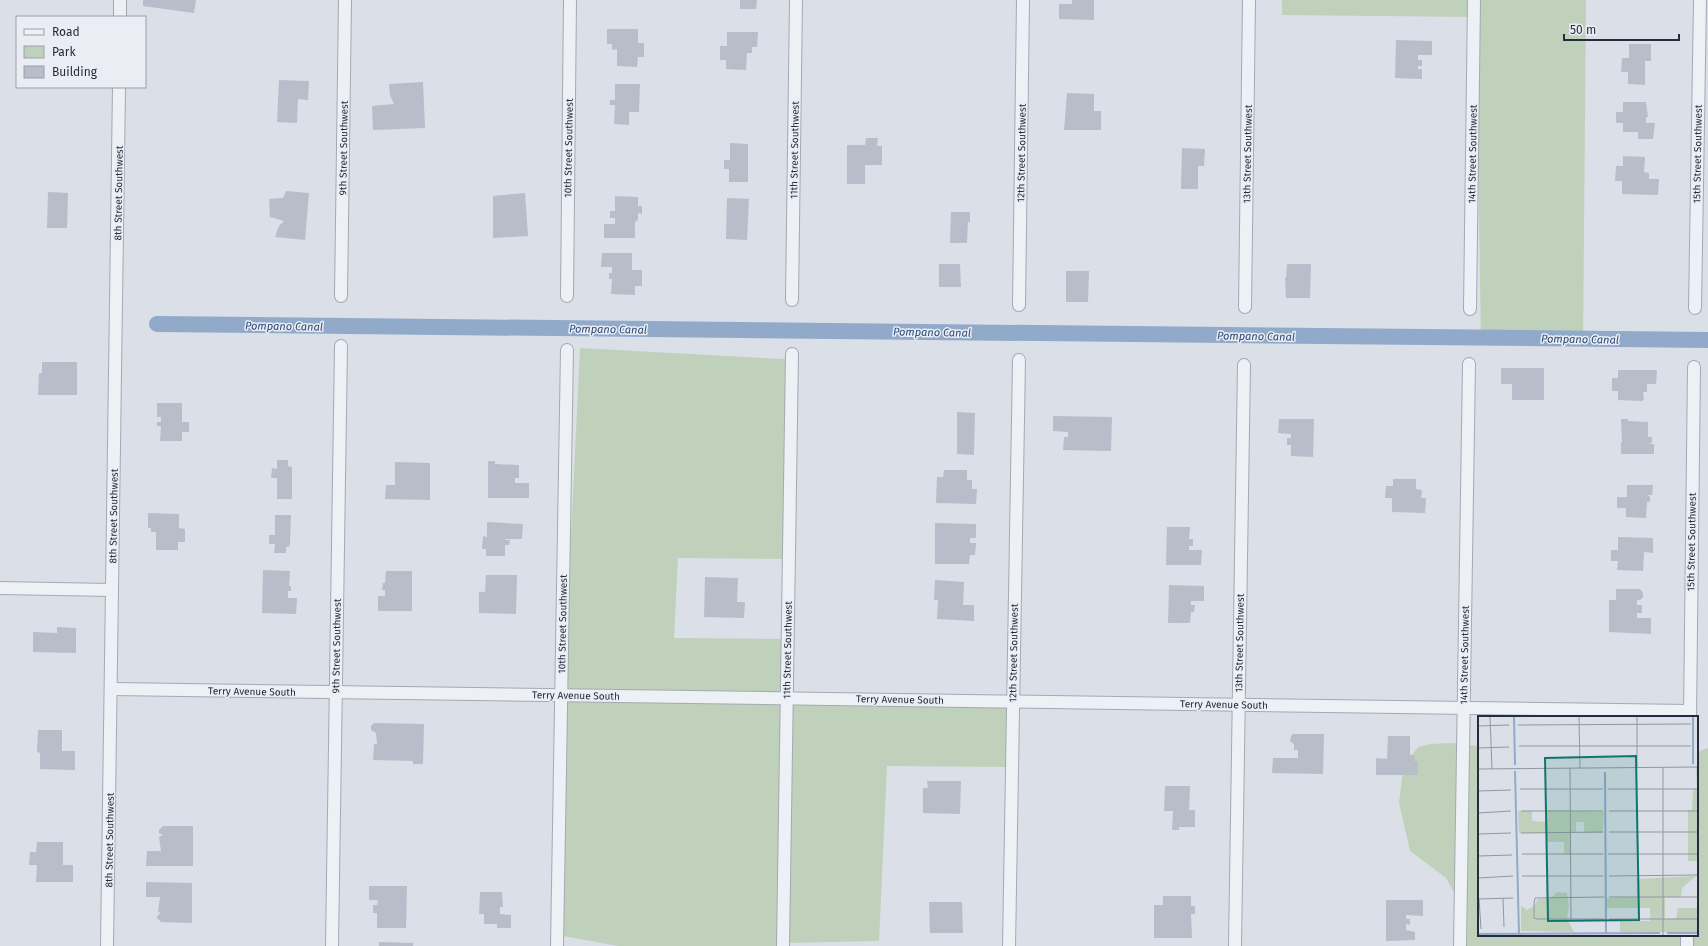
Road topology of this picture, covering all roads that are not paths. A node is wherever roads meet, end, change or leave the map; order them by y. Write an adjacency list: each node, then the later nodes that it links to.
1 (120, 0): 9 (street)
2 (345, 0): 11 (street, 9th Street Southwest)
3 (570, 0): 12 (street, 10th Street Southwest)
4 (796, 0): 13 (street, 11th Street Southwest)
5 (1023, 0): 14 (street, 12th Street Southwest)
6 (1249, 0): 15 (street, 13th Street Southwest)
7 (1474, 0): 17 (street, 14th Street Southwest)
8 (1700, 0): 16 (street, 15th Street Southwest)
9 (120, 16)
10 (119, 88): 26 (street, 8th Street Southwest)
11 (341, 296)
12 (567, 296)
13 (792, 300)
14 (1019, 305)
15 (1244, 307)
16 (1695, 308)
17 (1470, 309)
18 (341, 346): 28 (street, 9th Street Southwest)
19 (567, 350): 29 (street, 10th Street Southwest)
20 (792, 354): 30 (street, 11th Street Southwest)
21 (1019, 360): 31 (street, 12th Street Southwest)
22 (1469, 364): 33 (street, 14th Street Southwest)
23 (1244, 365): 32 (street, 13th Street Southwest)
24 (1694, 367): 34 (street, 15th Street Southwest)
25 (0, 588): 26 (street)
26 (112, 590): 27 (street, 8th Street Southwest)
27 (111, 689): 28 (street, Terry Avenue South); 36 (street, 8th Street Southwest)
28 (335, 691): 29 (street, Terry Avenue South); 37 (street, 9th Street Southwest)
29 (561, 696): 30 (street, Terry Avenue South); 38 (street, 10th Street Southwest)
30 (786, 698): 31 (street, Terry Avenue South); 39 (street, 11th Street Southwest)
31 (1013, 701): 32 (street, Terry Avenue South); 40 (street, 12th Street Southwest)
32 (1239, 705): 33 (street, Terry Avenue South); 41 (street, 13th Street Southwest)
33 (1464, 707): 34 (street, Terry Avenue South); 42 (street, 14th Street Southwest)
34 (1690, 714)
35 (1687, 936): 43 (street)
36 (107, 946)
37 (332, 946)
38 (558, 946)
39 (783, 946)
40 (1009, 946)
41 (1235, 946)
42 (1460, 946)
43 (1686, 946)

